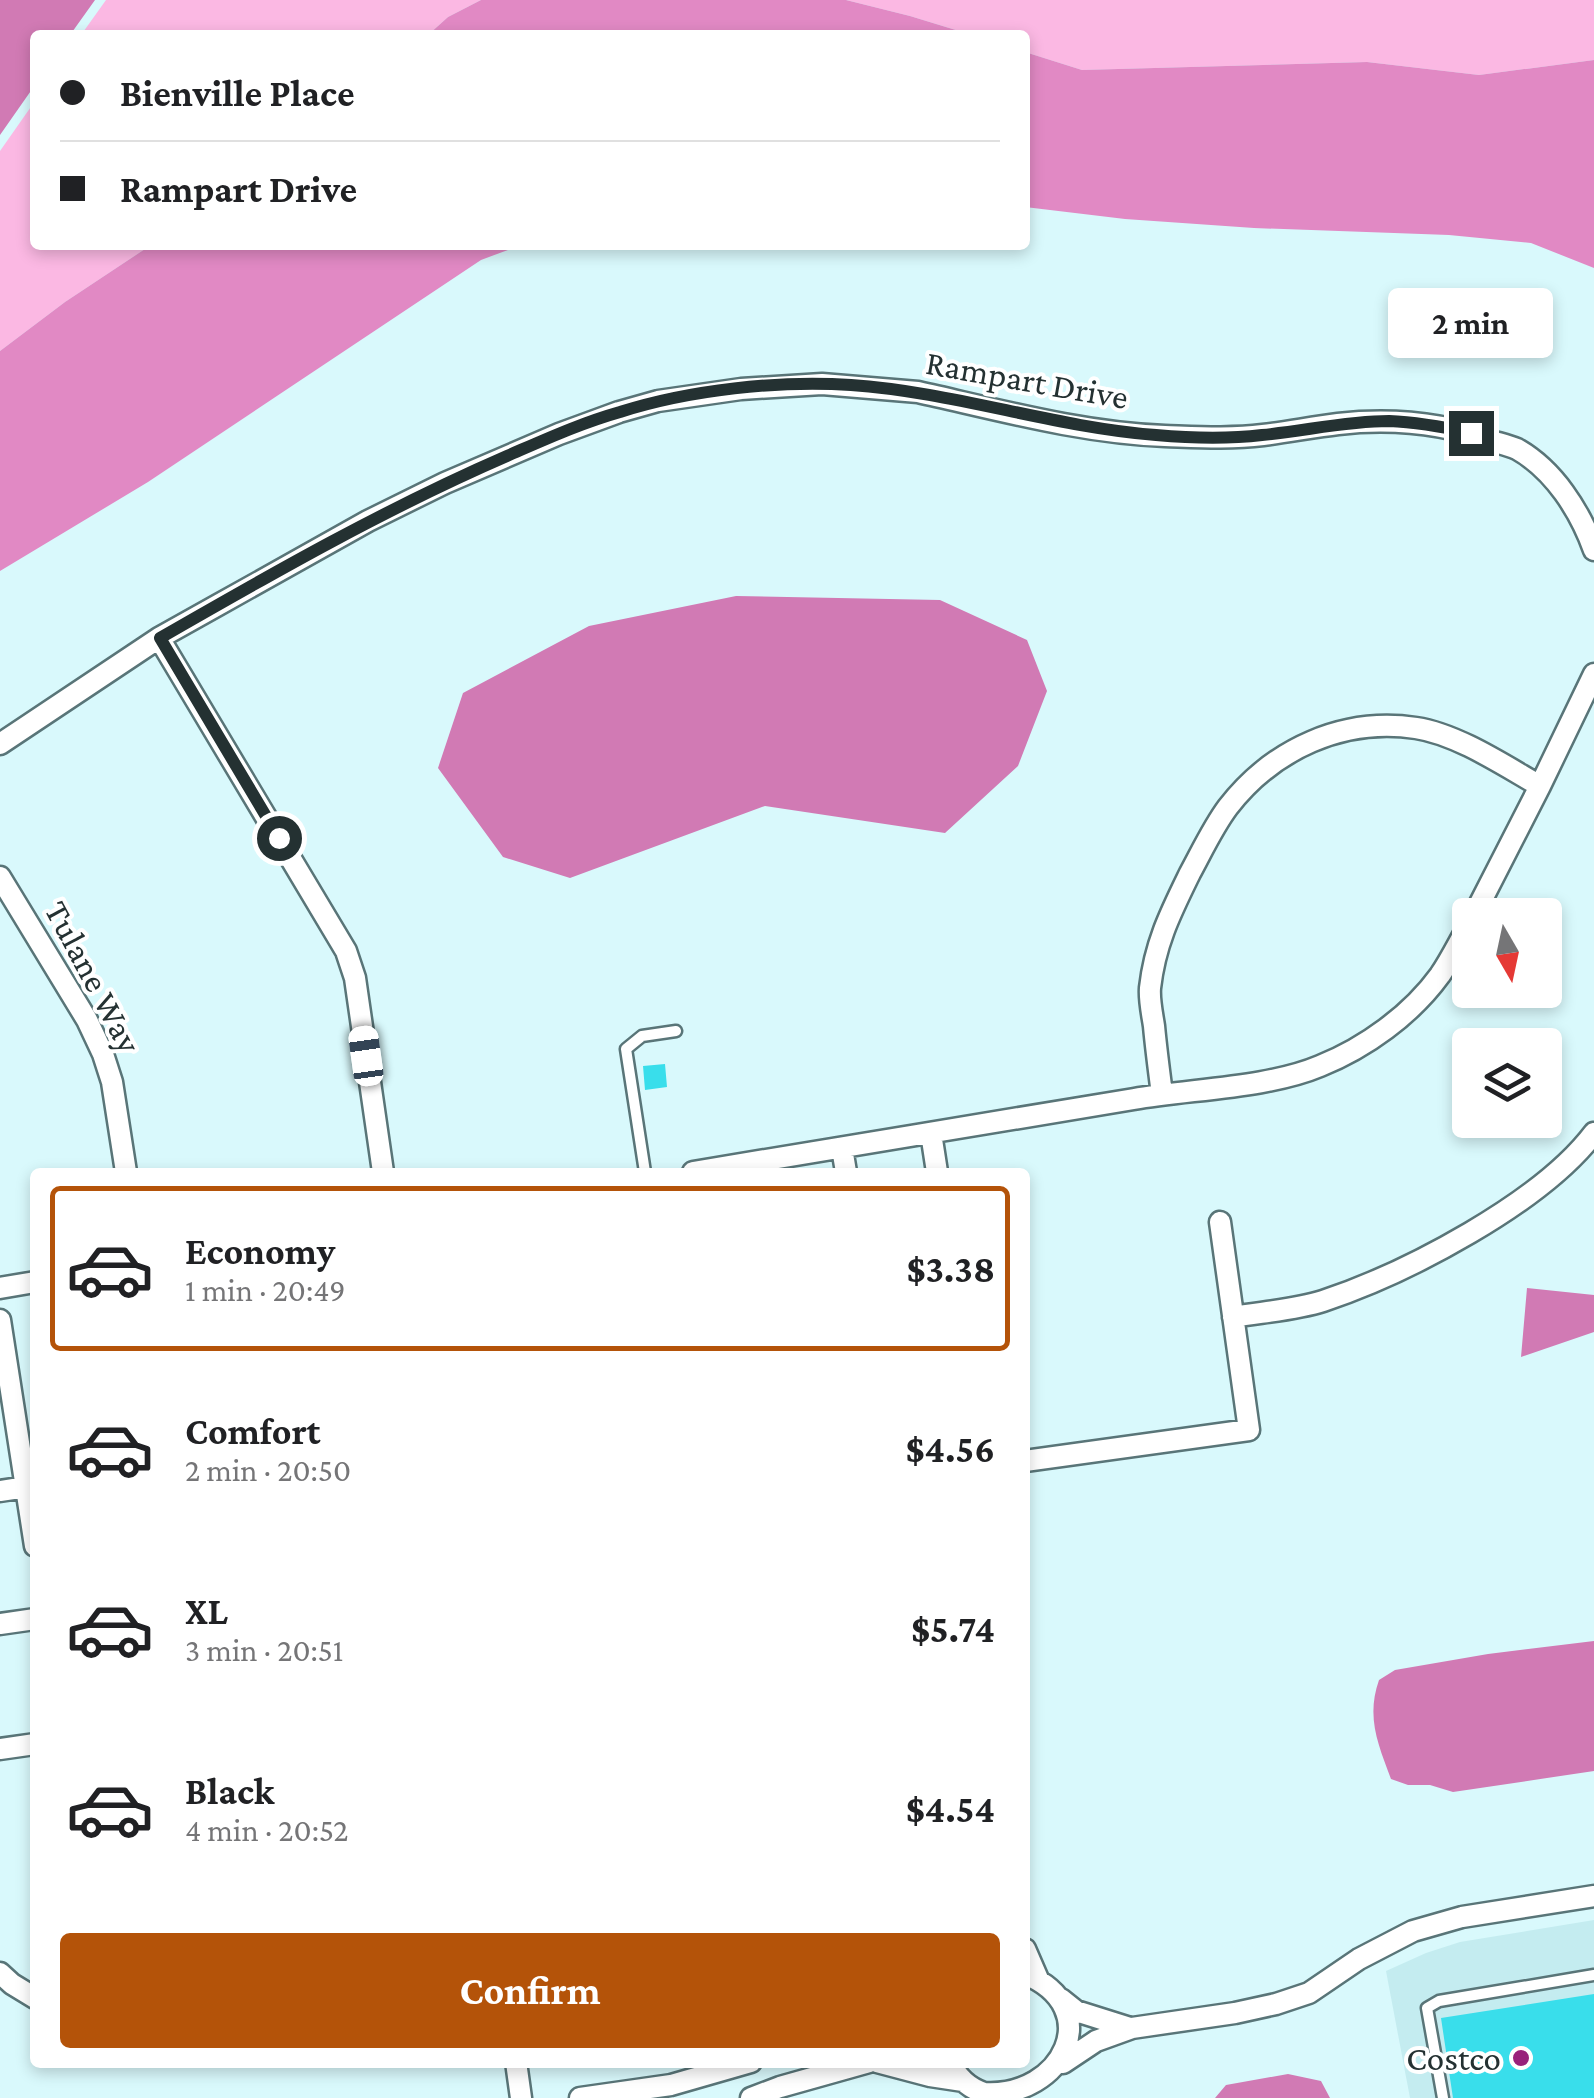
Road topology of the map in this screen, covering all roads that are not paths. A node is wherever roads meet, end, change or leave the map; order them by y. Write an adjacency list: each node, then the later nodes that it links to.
1 (1594, 550): 2 (street, Rampart Drive)
2 (160, 638): 4 (street, Rampart Drive); 15 (street)
3 (1594, 674): 5 (street)
4 (0, 744)
5 (1540, 786): 7 (street); 10 (street)
6 (0, 877): 14 (street, Tulane Way)
7 (1483, 898)
8 (1452, 954): 10 (street)
9 (676, 1031): 16 (lane)
10 (1162, 1094): 11 (street)
11 (931, 1132): 13 (street); 19 (street)
12 (1594, 1133): 23 (street)
13 (842, 1148): 17 (street); 18 (street)
14 (125, 1168)
15 (382, 1168)
16 (643, 1168)
17 (718, 1168)
18 (845, 1168)
19 (936, 1168)
20 (1220, 1222): 23 (street)
21 (30, 1283): 22 (street)
22 (0, 1288)
23 (1233, 1317): 25 (street)
24 (0, 1320): 26 (street)
25 (1030, 1460)
26 (26, 1488): 27 (street); 28 (street)
27 (0, 1491)
28 (30, 1514)
29 (30, 1620): 30 (street)
30 (0, 1624)
31 (30, 1745): 32 (street)
32 (0, 1749)
33 (1594, 1896): 39 (street)
34 (0, 1974): 38 (street)
35 (1594, 1975): 52 (lane)
36 (1032, 1977): 37 (street)
37 (1056, 1994): 39 (street); 40 (street)
38 (30, 1995)
39 (1132, 2028): 40 (street)
40 (1064, 2063): 48 (street)
41 (517, 2068): 49 (street)
42 (728, 2068): 50 (street)
43 (855, 2068): 46 (street)
44 (900, 2068): 47 (street)
45 (955, 2068): 47 (street)
46 (808, 2089): 51 (street)
47 (973, 2090): 48 (street)
48 (1046, 2090)
49 (522, 2098)
50 (580, 2098)
51 (752, 2098)
52 (1442, 2098)

